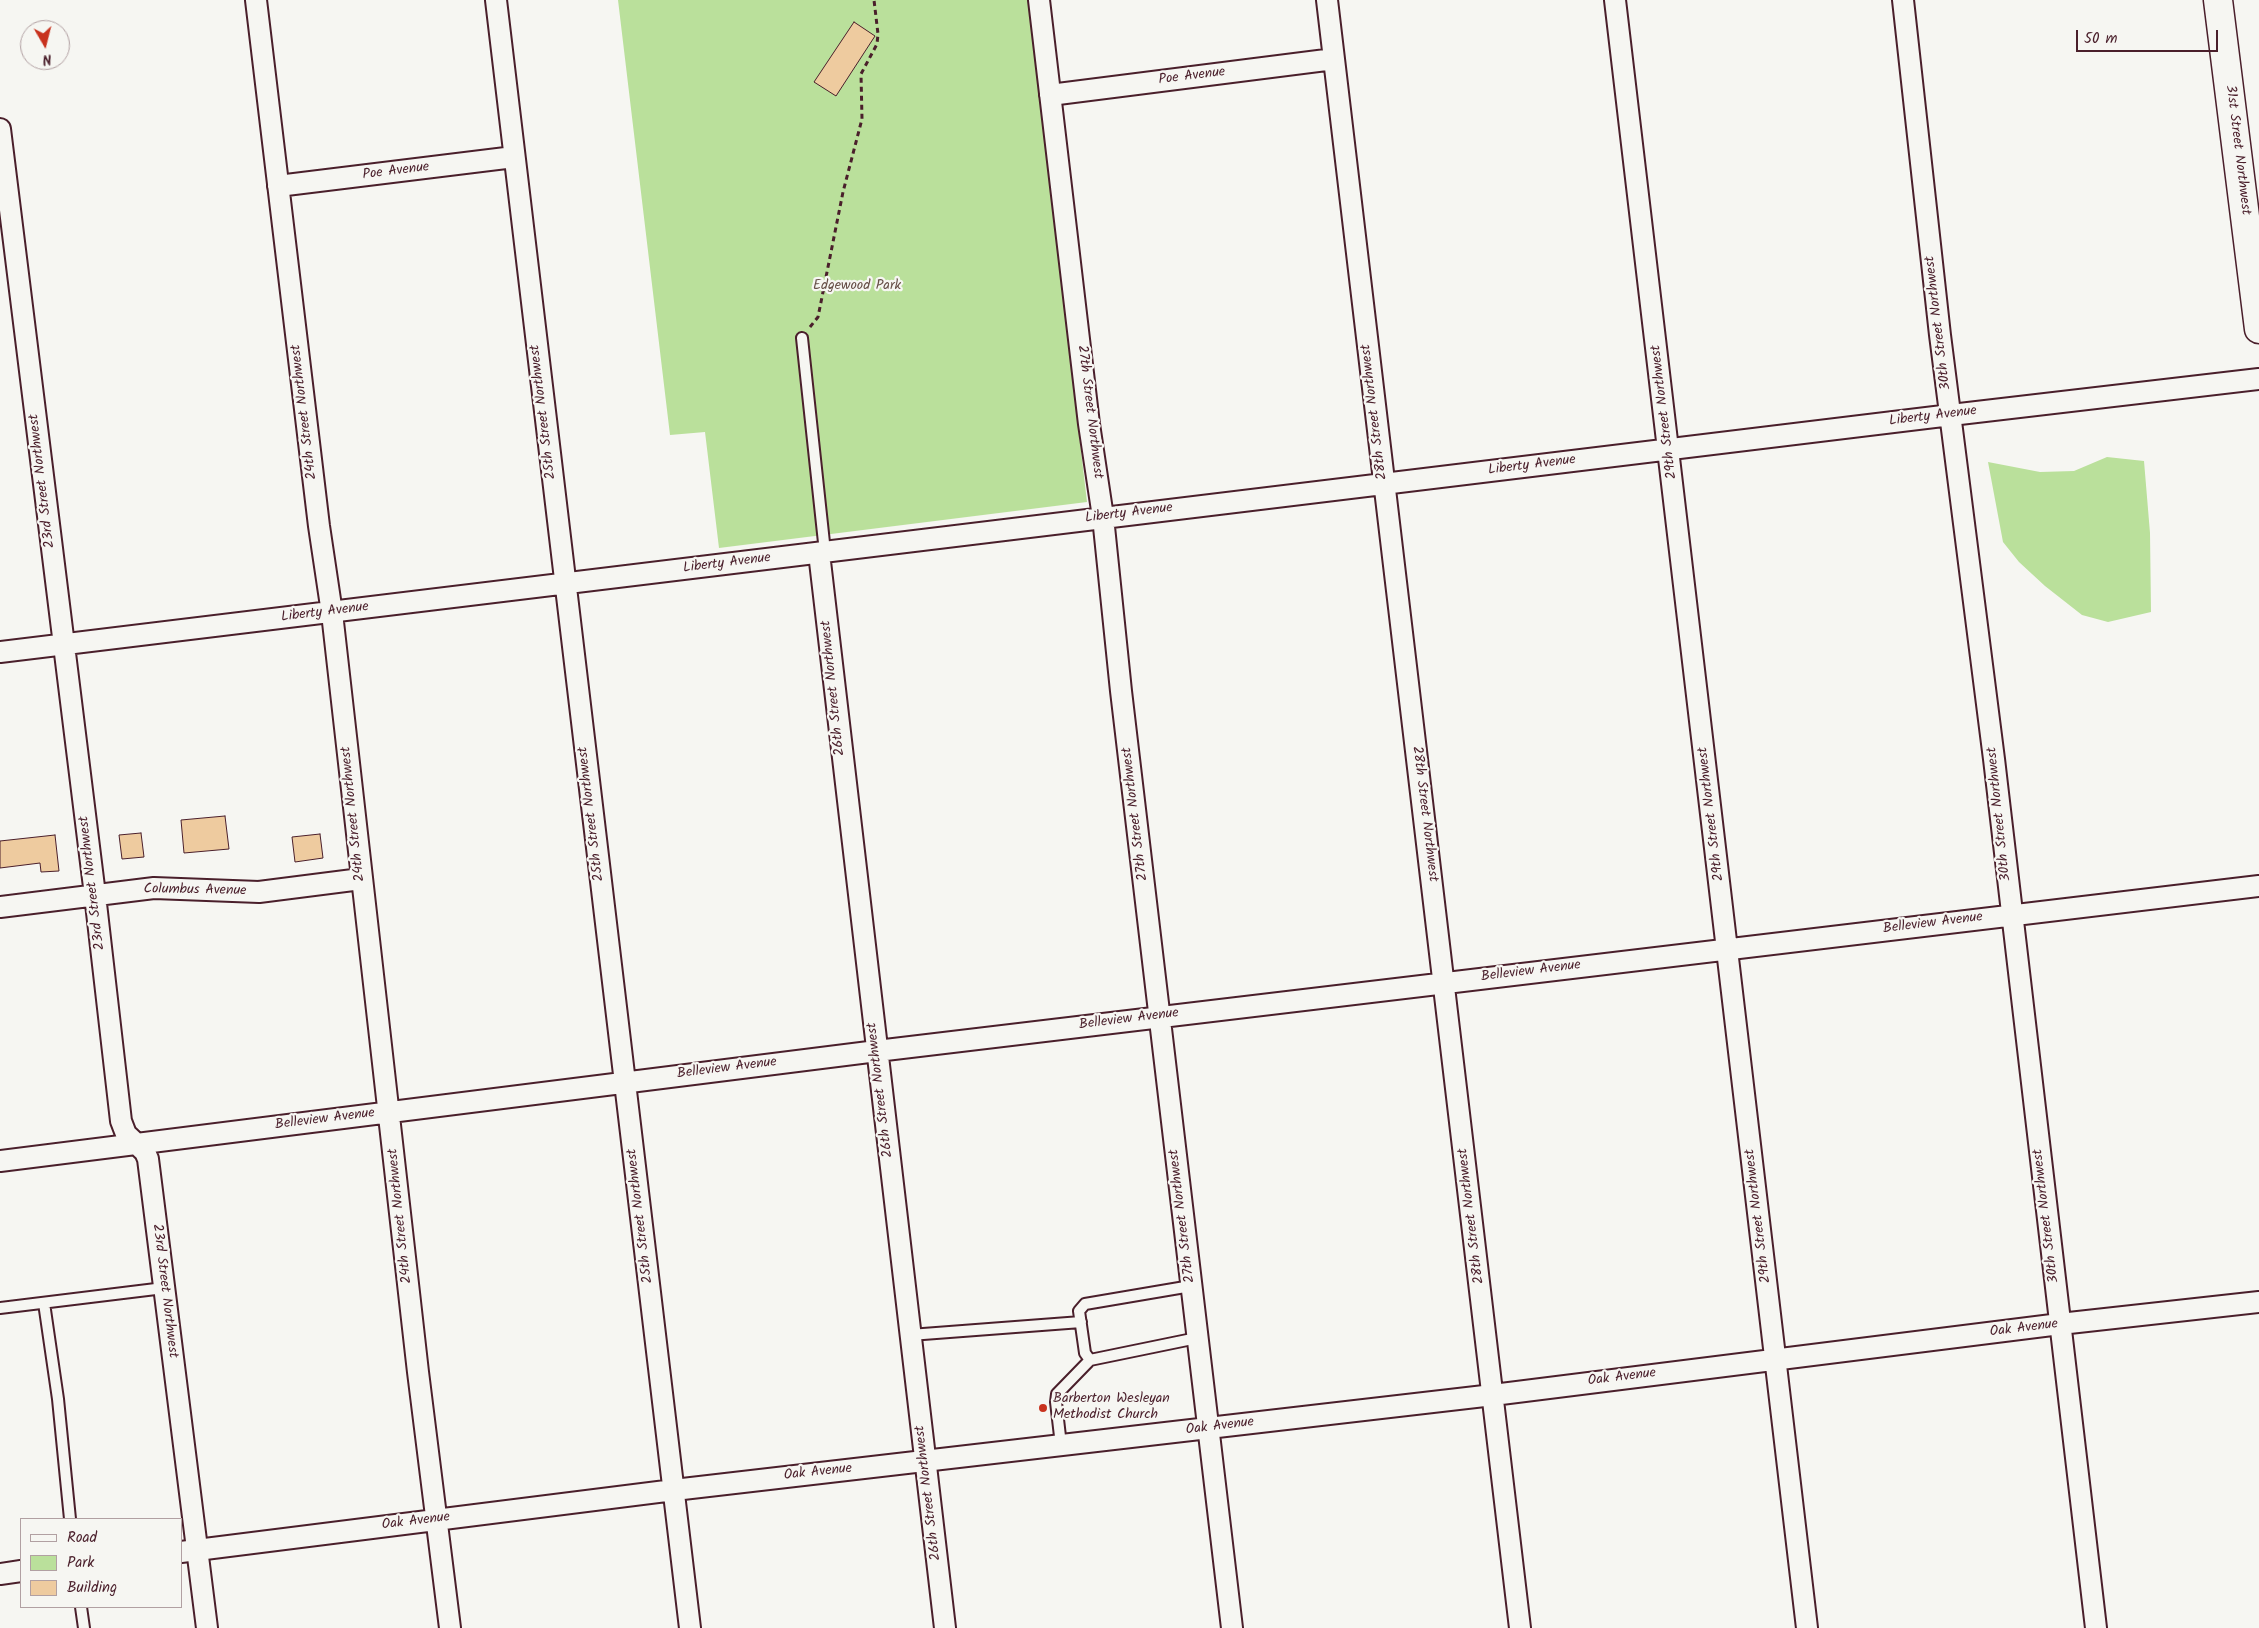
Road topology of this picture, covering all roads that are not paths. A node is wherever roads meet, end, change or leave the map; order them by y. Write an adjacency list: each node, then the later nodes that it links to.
1 (256, 0): 12 (street, 24th Street Northwest)
2 (496, 0): 11 (street, 25th Street Northwest)
3 (1038, 0): 9 (street, 27th Street Northwest)
4 (1327, 0): 8 (street, 28th Street Northwest)
5 (1615, 0): 17 (street, 29th Street Northwest)
6 (1903, 0): 16 (street, 30th Street Northwest)
7 (2218, 0): 13 (main road, 31st Street Northwest)
8 (1334, 59): 9 (street, Poe Avenue); 18 (street, 28th Street Northwest)
9 (1050, 95): 19 (street, 27th Street Northwest)
10 (0, 129): 23 (street, 23rd Street Northwest)
11 (514, 157): 12 (street, Poe Avenue); 21 (street, 25th Street Northwest)
12 (278, 186): 22 (street, 24th Street Northwest)
13 (2259, 329)
14 (802, 338): 20 (lane)
15 (2259, 379): 16 (street, Liberty Avenue)
16 (1950, 415): 17 (street, Liberty Avenue); 29 (street, 30th Street Northwest)
17 (1669, 450): 18 (street, Liberty Avenue); 30 (street, 29th Street Northwest)
18 (1384, 484): 19 (street, Liberty Avenue); 31 (street, 28th Street Northwest)
19 (1103, 517): 20 (street, Liberty Avenue); 32 (street, 27th Street Northwest)
20 (822, 552): 21 (street, Liberty Avenue); 33 (street, 26th Street Northwest)
21 (565, 583): 22 (street, Liberty Avenue); 34 (street, 25th Street Northwest)
22 (332, 613): 23 (street, Liberty Avenue); 25 (street, 24th Street Northwest)
23 (63, 644): 24 (street, Liberty Avenue); 27 (street, 23rd Street Northwest)
24 (0, 652)
25 (361, 879): 27 (street, Columbus Avenue); 35 (street, 24th Street Northwest)
26 (2259, 886): 29 (street, Belleview Avenue)
27 (95, 895): 28 (street, Columbus Avenue); 36 (street, 23rd Street Northwest)
28 (0, 907)
29 (2012, 915): 30 (street, Belleview Avenue); 44 (street, 30th Street Northwest)
30 (1728, 948): 31 (street, Belleview Avenue); 47 (street, 29th Street Northwest)
31 (1445, 982): 32 (street, Belleview Avenue); 49 (street, 28th Street Northwest)
32 (1160, 1016): 33 (street, Belleview Avenue); 38 (street, 27th Street Northwest)
33 (877, 1051): 34 (street, Belleview Avenue); 45 (street, 26th Street Northwest)
34 (625, 1082): 35 (street, Belleview Avenue); 53 (street, 25th Street Northwest)
35 (390, 1112): 36 (street, Belleview Avenue); 55 (street, 24th Street Northwest)
36 (135, 1144): 37 (street, Belleview Avenue); 39 (street, 23rd Street Northwest)
37 (0, 1161)
38 (1191, 1286): 43 (lane); 46 (street, 27th Street Northwest)
39 (164, 1288): 41 (lane); 56 (street, 23rd Street Northwest)
40 (2259, 1302): 44 (street, Oak Avenue)
41 (44, 1303): 42 (lane); 54 (lane)
42 (0, 1308)
43 (1081, 1322): 45 (lane); 48 (lane)
44 (2060, 1324): 47 (street, Oak Avenue); 68 (street, 30th Street Northwest)
45 (910, 1335): 52 (street, 26th Street Northwest)
46 (1198, 1338): 48 (lane); 50 (street, 27th Street Northwest)
47 (1776, 1359): 49 (street, Oak Avenue); 67 (street, 29th Street Northwest)
48 (1090, 1360): 51 (lane)
49 (1493, 1394): 50 (street, Oak Avenue); 66 (street, 28th Street Northwest)
50 (1208, 1428): 51 (street, Oak Avenue); 65 (street, 27th Street Northwest)
51 (1061, 1446): 52 (street, Oak Avenue)
52 (925, 1461): 53 (street, Oak Avenue); 64 (street, 26th Street Northwest)
53 (674, 1490): 55 (street, Oak Avenue); 63 (street, 25th Street Northwest)
54 (70, 1518)
55 (437, 1520): 56 (street, Oak Avenue); 62 (street, 24th Street Northwest)
56 (189, 1551): 61 (street, 23rd Street Northwest)
57 (20, 1571): 58 (street)
58 (0, 1574)
59 (81, 1608): 60 (lane)
60 (84, 1628)
61 (207, 1628)
62 (450, 1628)
63 (690, 1628)
64 (945, 1628)
65 (1232, 1628)
66 (1520, 1628)
67 (1808, 1628)
68 (2096, 1628)

